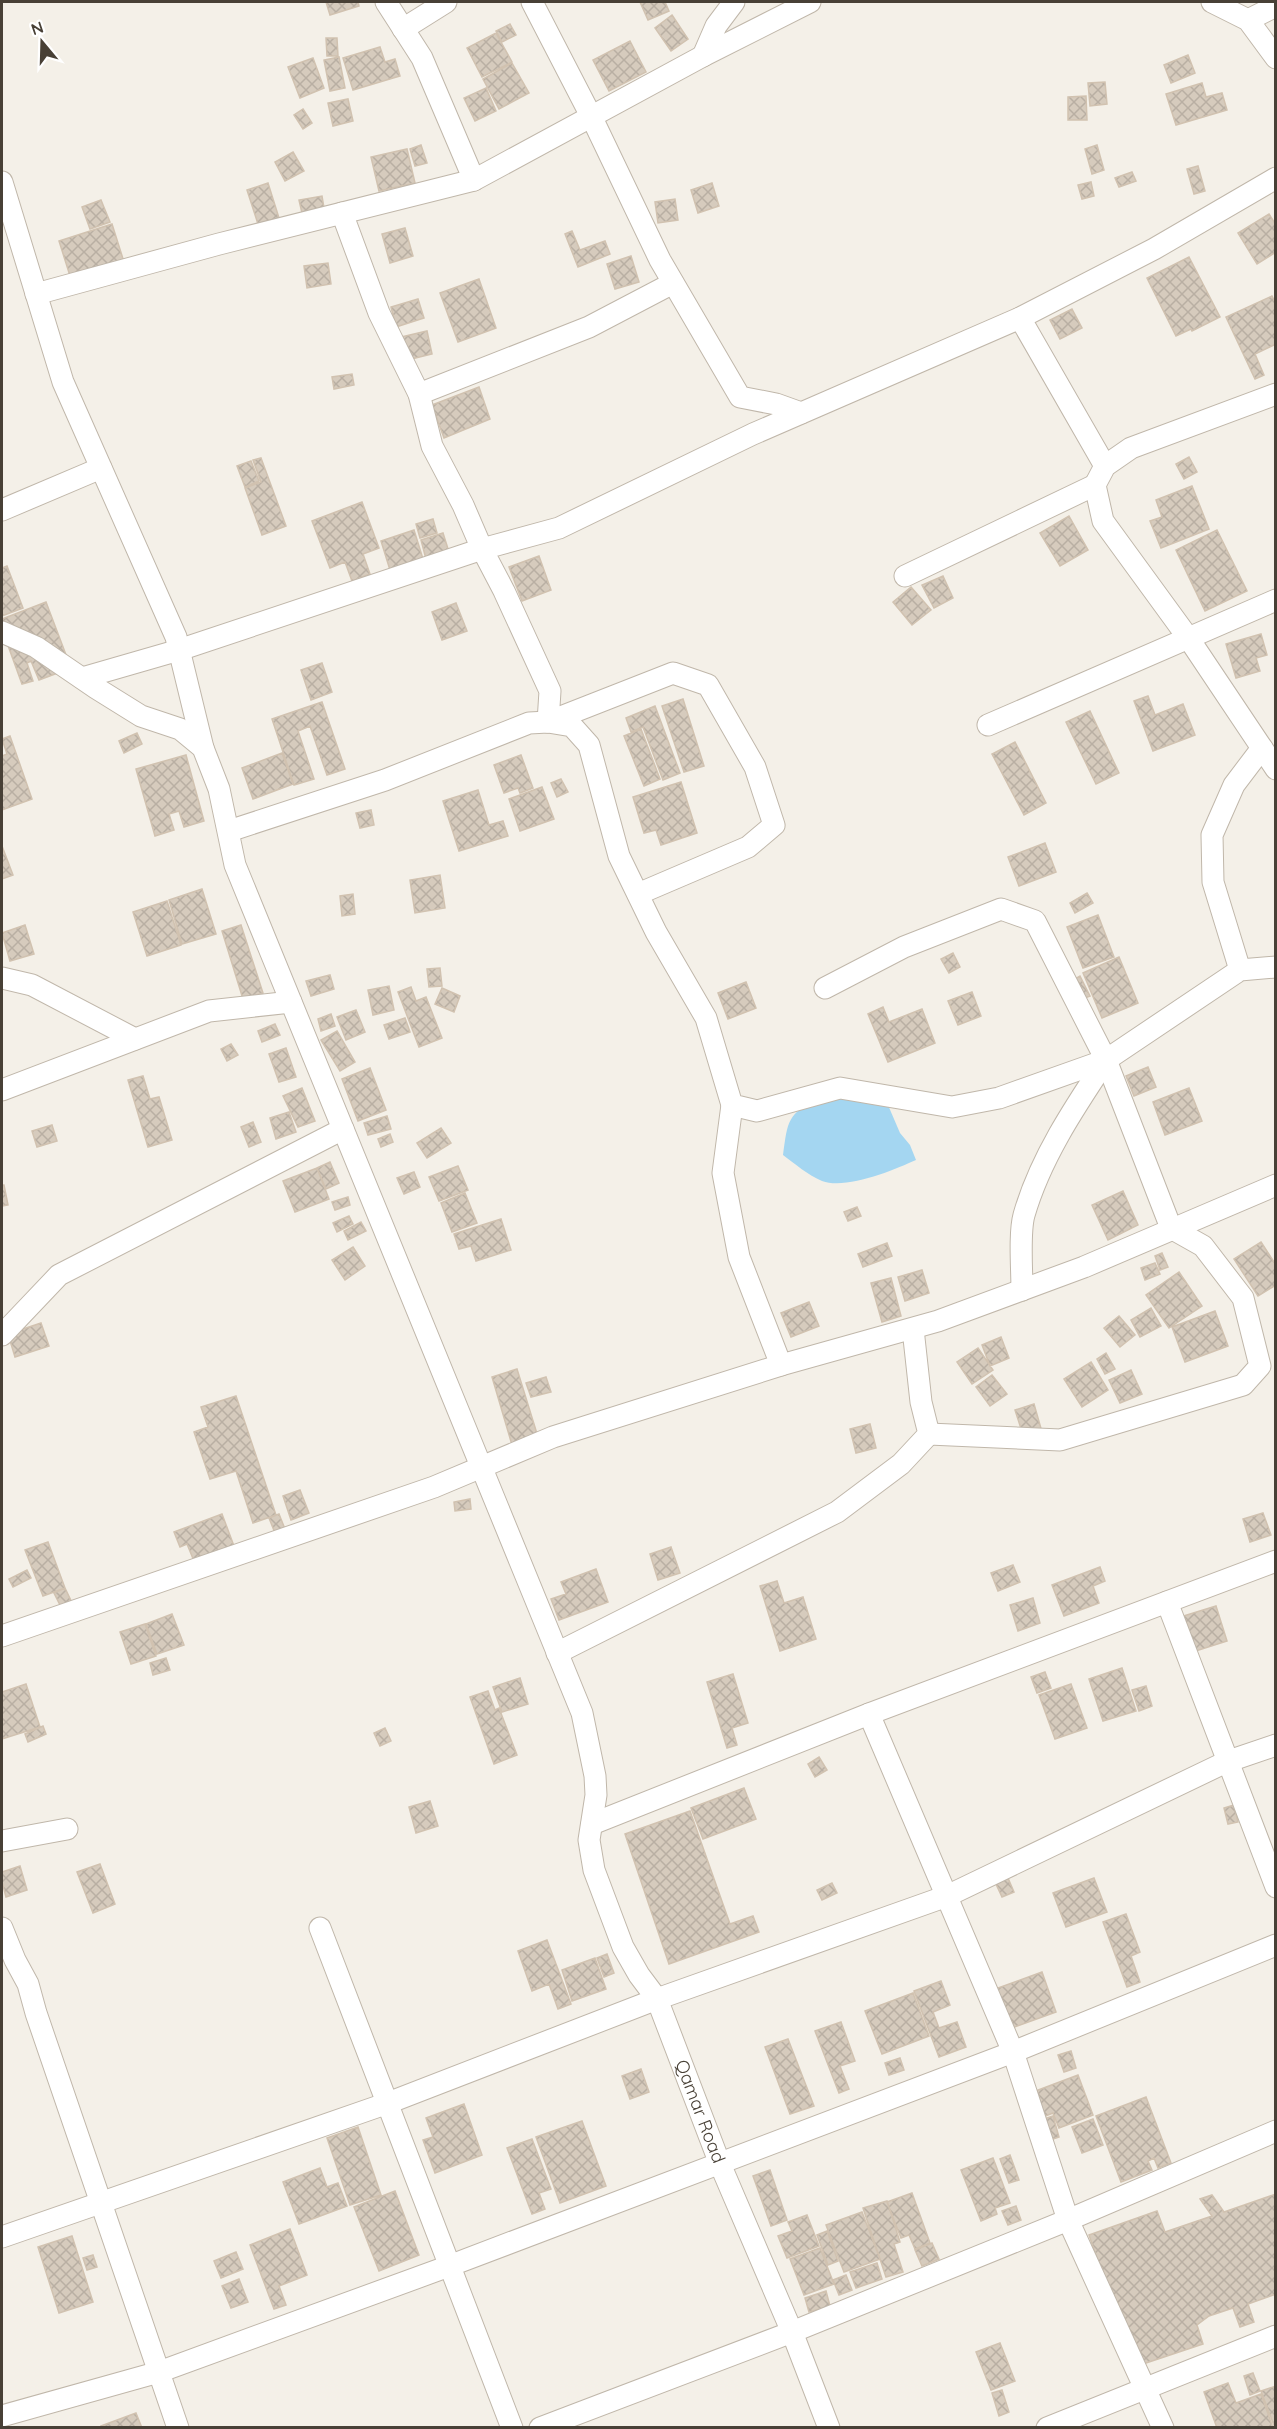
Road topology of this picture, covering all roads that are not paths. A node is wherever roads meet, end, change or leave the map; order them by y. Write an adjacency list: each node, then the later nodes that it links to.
1 (386, 2): 9 (street)
2 (446, 2): 9 (street)
3 (532, 2): 12 (street)
4 (735, 2): 10 (street)
5 (810, 2): 10 (street)
6 (1212, 2): 8 (street)
7 (1275, 6): 8 (street)
8 (1248, 20): 11 (street)
9 (403, 29): 14 (street)
10 (703, 56): 12 (street)
11 (1275, 58)
12 (592, 118): 14 (street); 17 (street)
13 (1275, 178): 19 (street)
14 (474, 180): 16 (street)
15 (2, 182): 18 (street, Qamar Road)
16 (342, 213): 18 (street); 20 (street)
17 (672, 283): 20 (street); 22 (street)
18 (36, 294): 24 (street, Qamar Road)
19 (1020, 318): 22 (street); 23 (street)
20 (418, 394): 27 (street)
21 (1275, 394): 23 (street)
22 (801, 413): 27 (street)
23 (1105, 466): 25 (street)
24 (101, 468): 26 (street); 32 (street, Qamar Road)
25 (1095, 485): 28 (street); 31 (street)
26 (2, 510)
27 (482, 549): 32 (street); 34 (street)
28 (905, 576)
29 (1275, 600): 31 (street)
30 (2, 632): 33 (street)
31 (1189, 639): 35 (street); 37 (street)
32 (179, 650): 33 (street); 36 (street, Qamar Road)
33 (82, 678): 36 (street)
34 (548, 722): 39 (street); 40 (street); 40 (street)
35 (988, 725)
36 (203, 748): 39 (street, Qamar Road)
37 (1262, 748): 38 (street); 42 (street)
38 (1275, 769)
39 (229, 831): 45 (street, Qamar Road)
40 (638, 894): 49 (street)
41 (1275, 967): 42 (street)
42 (1240, 970): 47 (street)
43 (2, 978): 46 (street)
44 (825, 988): 47 (street)
45 (291, 1002): 46 (street); 50 (street, Qamar Road)
46 (135, 1039): 48 (street)
47 (1106, 1060): 49 (street); 52 (street); 53 (street)
48 (2, 1090)
49 (732, 1105): 56 (street)
50 (343, 1129): 55 (street); 59 (street, Qamar Road)
51 (1275, 1185): 52 (street)
52 (1171, 1228): 53 (street); 57 (street)
53 (1022, 1290): 54 (street)
54 (913, 1329): 56 (street); 58 (street)
55 (2, 1335)
56 (781, 1365): 59 (street)
57 (1268, 1366): 58 (street)
58 (929, 1434): 63 (street)
59 (482, 1467): 62 (street); 63 (street, Qamar Road)
60 (1275, 1561): 61 (street)
61 (1167, 1602): 64 (street); 66 (street)
62 (2, 1636)
63 (557, 1653): 67 (street, Qamar Road)
64 (869, 1714): 67 (street); 71 (street)
65 (1275, 1745): 66 (street)
66 (1226, 1762): 70 (street); 71 (street)
67 (592, 1824): 75 (street, Qamar Road)
68 (67, 1828): 69 (street)
69 (2, 1840)
70 (1275, 1887)
71 (947, 1896): 75 (street); 76 (street)
72 (2, 1928): 80 (street)
73 (320, 1928): 77 (street)
74 (1275, 1945): 76 (street)
75 (657, 1999): 77 (street); 79 (street, Qamar Road)
76 (1013, 2052): 79 (street); 81 (street)
77 (388, 2103): 80 (street); 83 (street)
78 (1275, 2131): 81 (street)
79 (720, 2164): 83 (street); 84 (street, Qamar Road)
80 (100, 2202): 82 (street); 86 (street)
81 (1068, 2220): 84 (street); 87 (street)
82 (2, 2237)
83 (449, 2266): 86 (street); 90 (street)
84 (792, 2332): 91 (street); 92 (street, Qamar Road)
85 (1275, 2336): 87 (street)
86 (159, 2372): 88 (street); 89 (street)
87 (1147, 2387): 93 (street); 94 (street)
88 (2, 2416)
89 (178, 2427)
90 (512, 2427)
91 (540, 2427)
92 (829, 2427)
93 (1047, 2427)
94 (1163, 2427)

